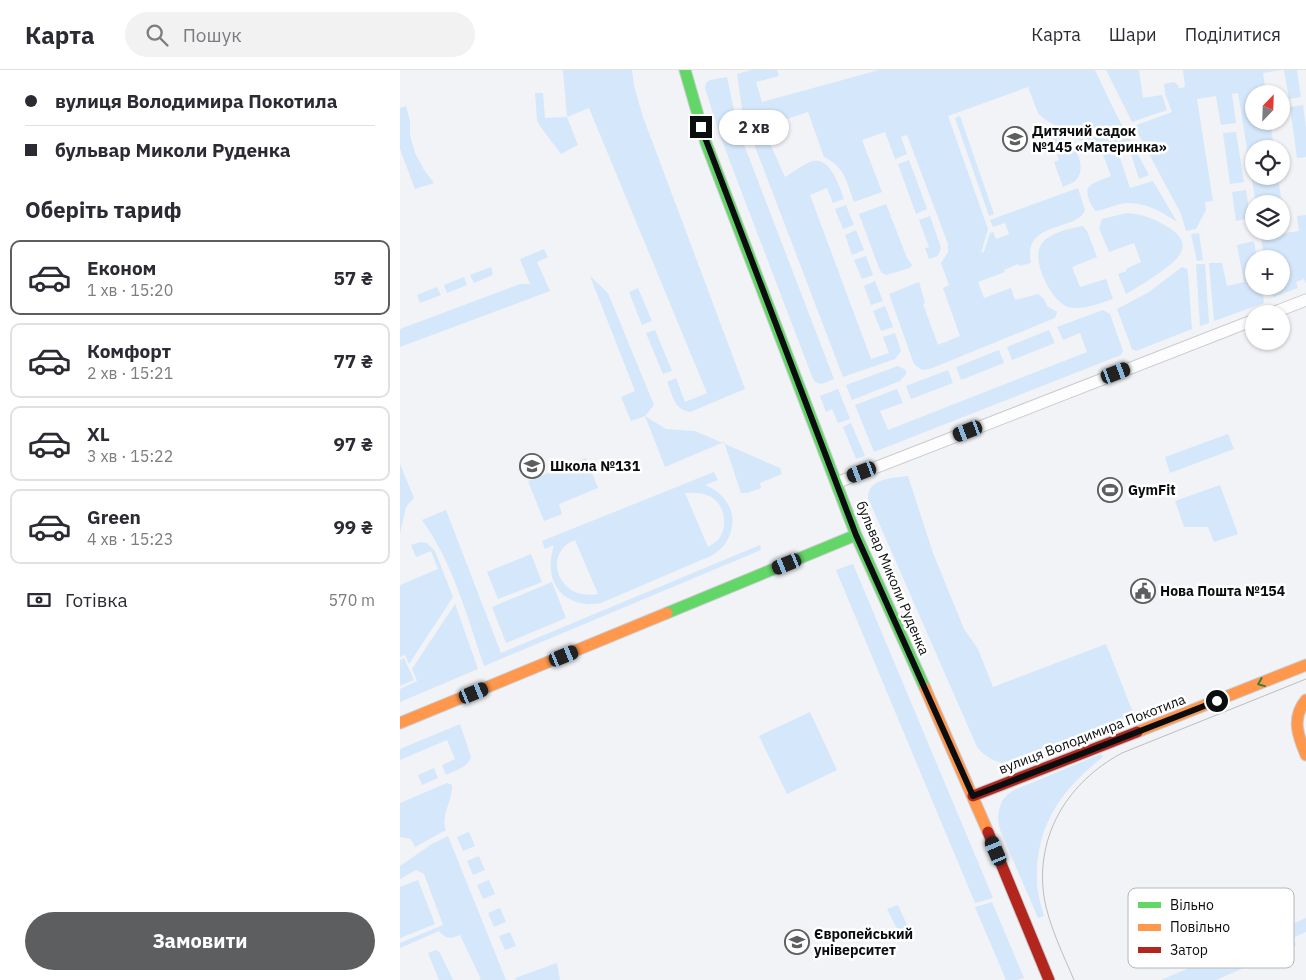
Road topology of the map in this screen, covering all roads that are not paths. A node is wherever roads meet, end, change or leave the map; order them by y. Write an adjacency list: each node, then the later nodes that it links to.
1 (685, 70): 5 (street, бульвар Миколи Руденка)
2 (1306, 300): 3 (street)
3 (1290, 306)
4 (1245, 324): 5 (street)
5 (836, 483): 6 (street, бульвар Миколи Руденка)
6 (856, 535): 9 (street); 11 (street, бульвар Миколи Руденка)
7 (1306, 665): 11 (street, вулиця Володимира Покотила, one-way to 11)
8 (1306, 700): 10 (street)
9 (400, 724)
10 (1306, 755)
11 (973, 796): 12 (street, бульвар Миколи Руденка)
12 (1049, 980)

